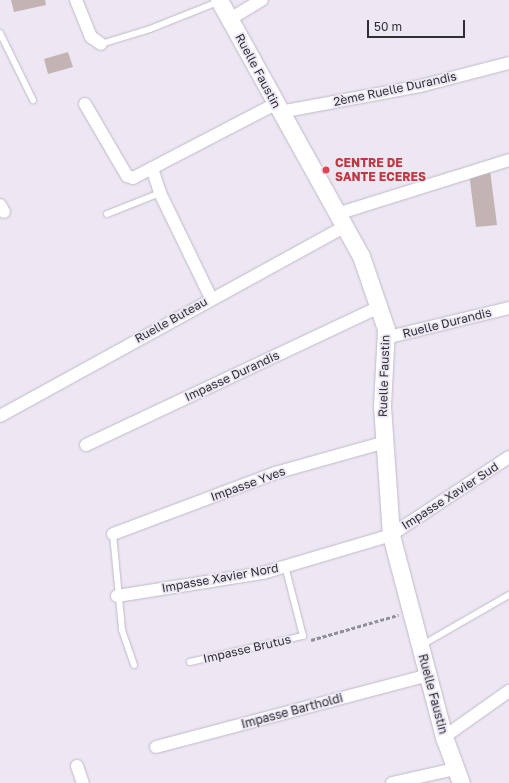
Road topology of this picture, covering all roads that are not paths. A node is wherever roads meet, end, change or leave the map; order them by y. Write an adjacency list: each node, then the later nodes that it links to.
1 (76, 0): 6 (street)
2 (262, 0): 4 (street)
3 (220, 1): 4 (street, Ruelle Faustin); 6 (lane)
4 (230, 19): 10 (street, Ruelle Faustin)
5 (0, 33): 8 (lane)
6 (101, 44)
7 (509, 63): 10 (street, 2ème Ruelle Durandis)
8 (32, 100)
9 (85, 104): 12 (street, 2ème Ruelle Durandis)
10 (277, 108): 12 (street, 2ème Ruelle Durandis); 15 (street, Ruelle Faustin)
11 (509, 160): 15 (street, Ruelle Buteau)
12 (152, 168): 13 (street)
13 (160, 193): 14 (lane); 16 (street)
14 (106, 214)
15 (341, 220): 16 (street, Ruelle Buteau); 17 (street, Ruelle Faustin)
16 (211, 298): 20 (street, Ruelle Buteau)
17 (379, 307): 19 (street, Ruelle Faustin); 22 (street, Impasse Durandis)
18 (509, 308): 19 (street, Ruelle Durandis)
19 (385, 338): 21 (street, Ruelle Faustin)
20 (0, 416)
21 (385, 442): 24 (street, Impasse Yves); 25 (street, Ruelle Faustin)
22 (86, 445)
23 (509, 457): 25 (street, Impasse Xavier Sud)
24 (113, 534): 28 (lane)
25 (391, 535): 26 (street, Impasse Xavier Nord); 29 (street, Ruelle Faustin)
26 (285, 566): 28 (street, Impasse Xavier Nord); 30 (lane, Impasse Brutus)
27 (509, 595): 29 (lane)
28 (117, 596): 31 (lane)
29 (421, 646): 32 (street, Ruelle Faustin)
30 (190, 662)
31 (134, 665)
32 (428, 674): 34 (street, Ruelle Faustin); 35 (street, Impasse Bartholdi)
33 (509, 691): 34 (street)
34 (444, 737): 37 (street, Ruelle Faustin)
35 (156, 747)
36 (77, 766): 38 (street)
37 (458, 776): 39 (street)
38 (83, 783)
39 (392, 783)

